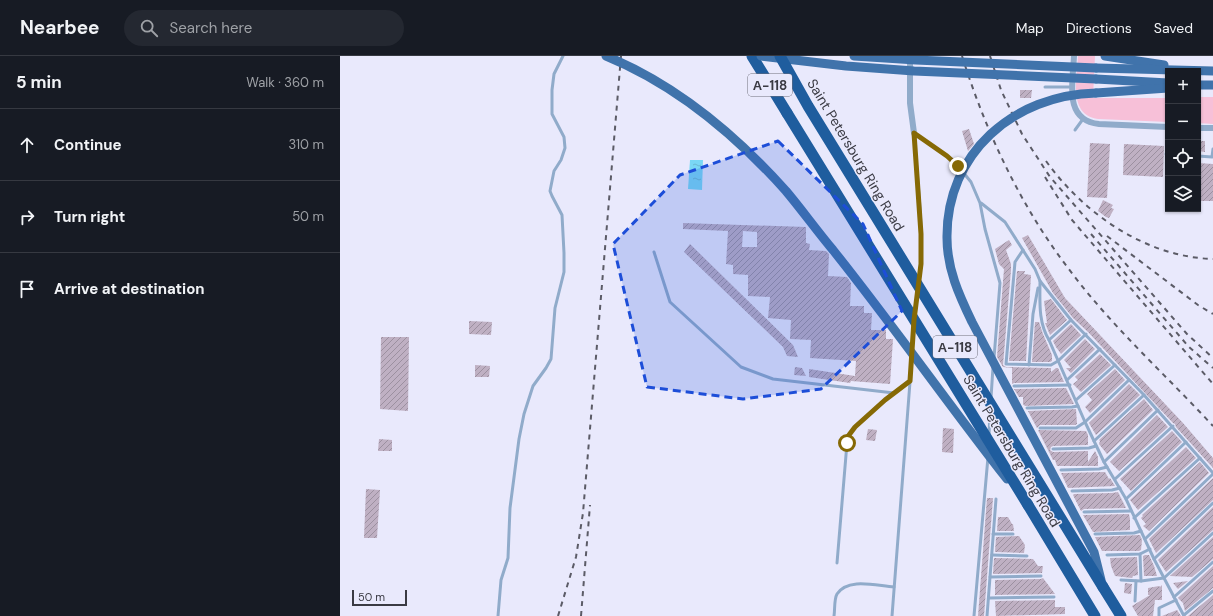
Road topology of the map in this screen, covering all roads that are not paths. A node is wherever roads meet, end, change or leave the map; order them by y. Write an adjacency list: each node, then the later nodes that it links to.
1 (563, 56): 100 (lane)
2 (606, 56): 68 (main road, bridge)
3 (752, 56): 68 (highway, Saint Petersburg Ring Road / А-118, bridge)
4 (761, 56): 14 (main road, bridge)
5 (780, 56): 93 (highway, Saint Petersburg Ring Road / А-118, bridge)
6 (854, 56): 11 (main road, bridge)
7 (910, 56): 25 (street)
8 (1074, 56): 18 (street)
9 (1105, 56): 10 (main road)
10 (1184, 68)
11 (1165, 69)
12 (1201, 70): 13 (main road)
13 (1213, 71)
14 (1165, 83)
15 (1201, 85): 16 (main road)
16 (1213, 85)
17 (1045, 87): 18 (lane)
18 (1073, 87): 20 (street)
19 (1165, 88): 93 (main road, bridge)
20 (1084, 118): 21 (street); 24 (lane)
21 (1165, 126)
22 (1201, 128): 23 (street)
23 (1213, 128)
24 (1075, 130)
25 (914, 133): 28 (lane); 41 (lane)
26 (1213, 149): 27 (lane)
27 (1201, 156)
28 (980, 203): 29 (lane); 103 (lane)
29 (1023, 250): 31 (lane); 37 (lane)
30 (654, 252): 44 (lane)
31 (1040, 281): 32 (lane); 34 (lane); 37 (lane)
32 (1071, 320): 33 (lane); 34 (lane)
33 (1086, 334): 35 (lane); 36 (lane)
34 (1049, 340): 36 (lane)
35 (1100, 349): 38 (lane); 39 (lane)
36 (1058, 361): 37 (lane); 39 (lane)
37 (1029, 365)
38 (1115, 365): 40 (lane); 46 (lane)
39 (1067, 380): 43 (lane)
40 (1129, 380): 45 (lane); 50 (lane)
41 (910, 381): 44 (lane); 92 (lane)
42 (1014, 386): 43 (lane)
43 (1070, 386): 46 (lane)
44 (894, 393): 85 (lane)
45 (1144, 395): 49 (lane); 53 (lane)
46 (1076, 400): 47 (lane)
47 (1078, 406): 48 (lane); 50 (lane)
48 (1027, 408)
49 (1158, 410): 51 (lane); 58 (lane)
50 (1085, 422): 52 (lane); 53 (lane)
51 (1173, 426): 54 (lane); 62 (lane)
52 (1040, 428)
53 (1094, 441): 55 (lane)
54 (1186, 442): 57 (lane); 66 (lane)
55 (1096, 446): 56 (lane); 58 (lane)
56 (1053, 450)
57 (1200, 458): 61 (lane); 71 (lane)
58 (1104, 462): 59 (lane)
59 (1107, 467): 60 (lane); 62 (lane)
60 (1061, 470)
61 (1213, 473): 77 (lane)
62 (1115, 479): 63 (lane)
63 (1120, 488): 64 (lane); 66 (lane)
64 (1072, 491)
65 (996, 499): 74 (lane)
66 (1126, 499): 69 (lane)
67 (1213, 503): 83 (lane)
68 (1028, 505): 105 (highway, Saint Petersburg Ring Road / А-118)
69 (1131, 511): 70 (lane); 71 (lane)
70 (1084, 512)
71 (1134, 518): 72 (lane)
72 (1141, 531): 76 (lane); 77 (lane)
73 (1213, 533): 88 (lane)
74 (993, 534): 75 (lane); 80 (lane)
75 (1014, 534)
76 (1095, 534)
77 (1145, 539): 78 (lane)
78 (1150, 549): 79 (lane); 83 (lane)
79 (1140, 554): 81 (lane); 91 (lane)
80 (992, 555): 82 (lane); 87 (lane)
81 (1107, 555)
82 (1027, 556)
83 (1154, 559): 88 (lane)
84 (1213, 562): 96 (lane)
85 (837, 564)
86 (1042, 576): 87 (lane)
87 (990, 577): 97 (lane)
88 (1164, 578): 91 (lane); 96 (lane)
89 (1121, 580): 90 (lane)
90 (1136, 581): 91 (lane); 99 (lane)
91 (1141, 581)
92 (894, 587): 101 (lane); 102 (lane)
93 (1102, 587): 106 (highway, Saint Petersburg Ring Road / А-118)
94 (1213, 591): 108 (lane)
95 (1054, 597): 97 (lane)
96 (1174, 597): 98 (lane)
97 (989, 598): 104 (lane)
98 (1176, 600): 107 (lane); 108 (lane)
99 (1135, 601)
100 (498, 616)
101 (834, 616)
102 (892, 616)
103 (974, 616)
104 (987, 616)
105 (1095, 616)
106 (1121, 616)
107 (1159, 616)
108 (1184, 616)

